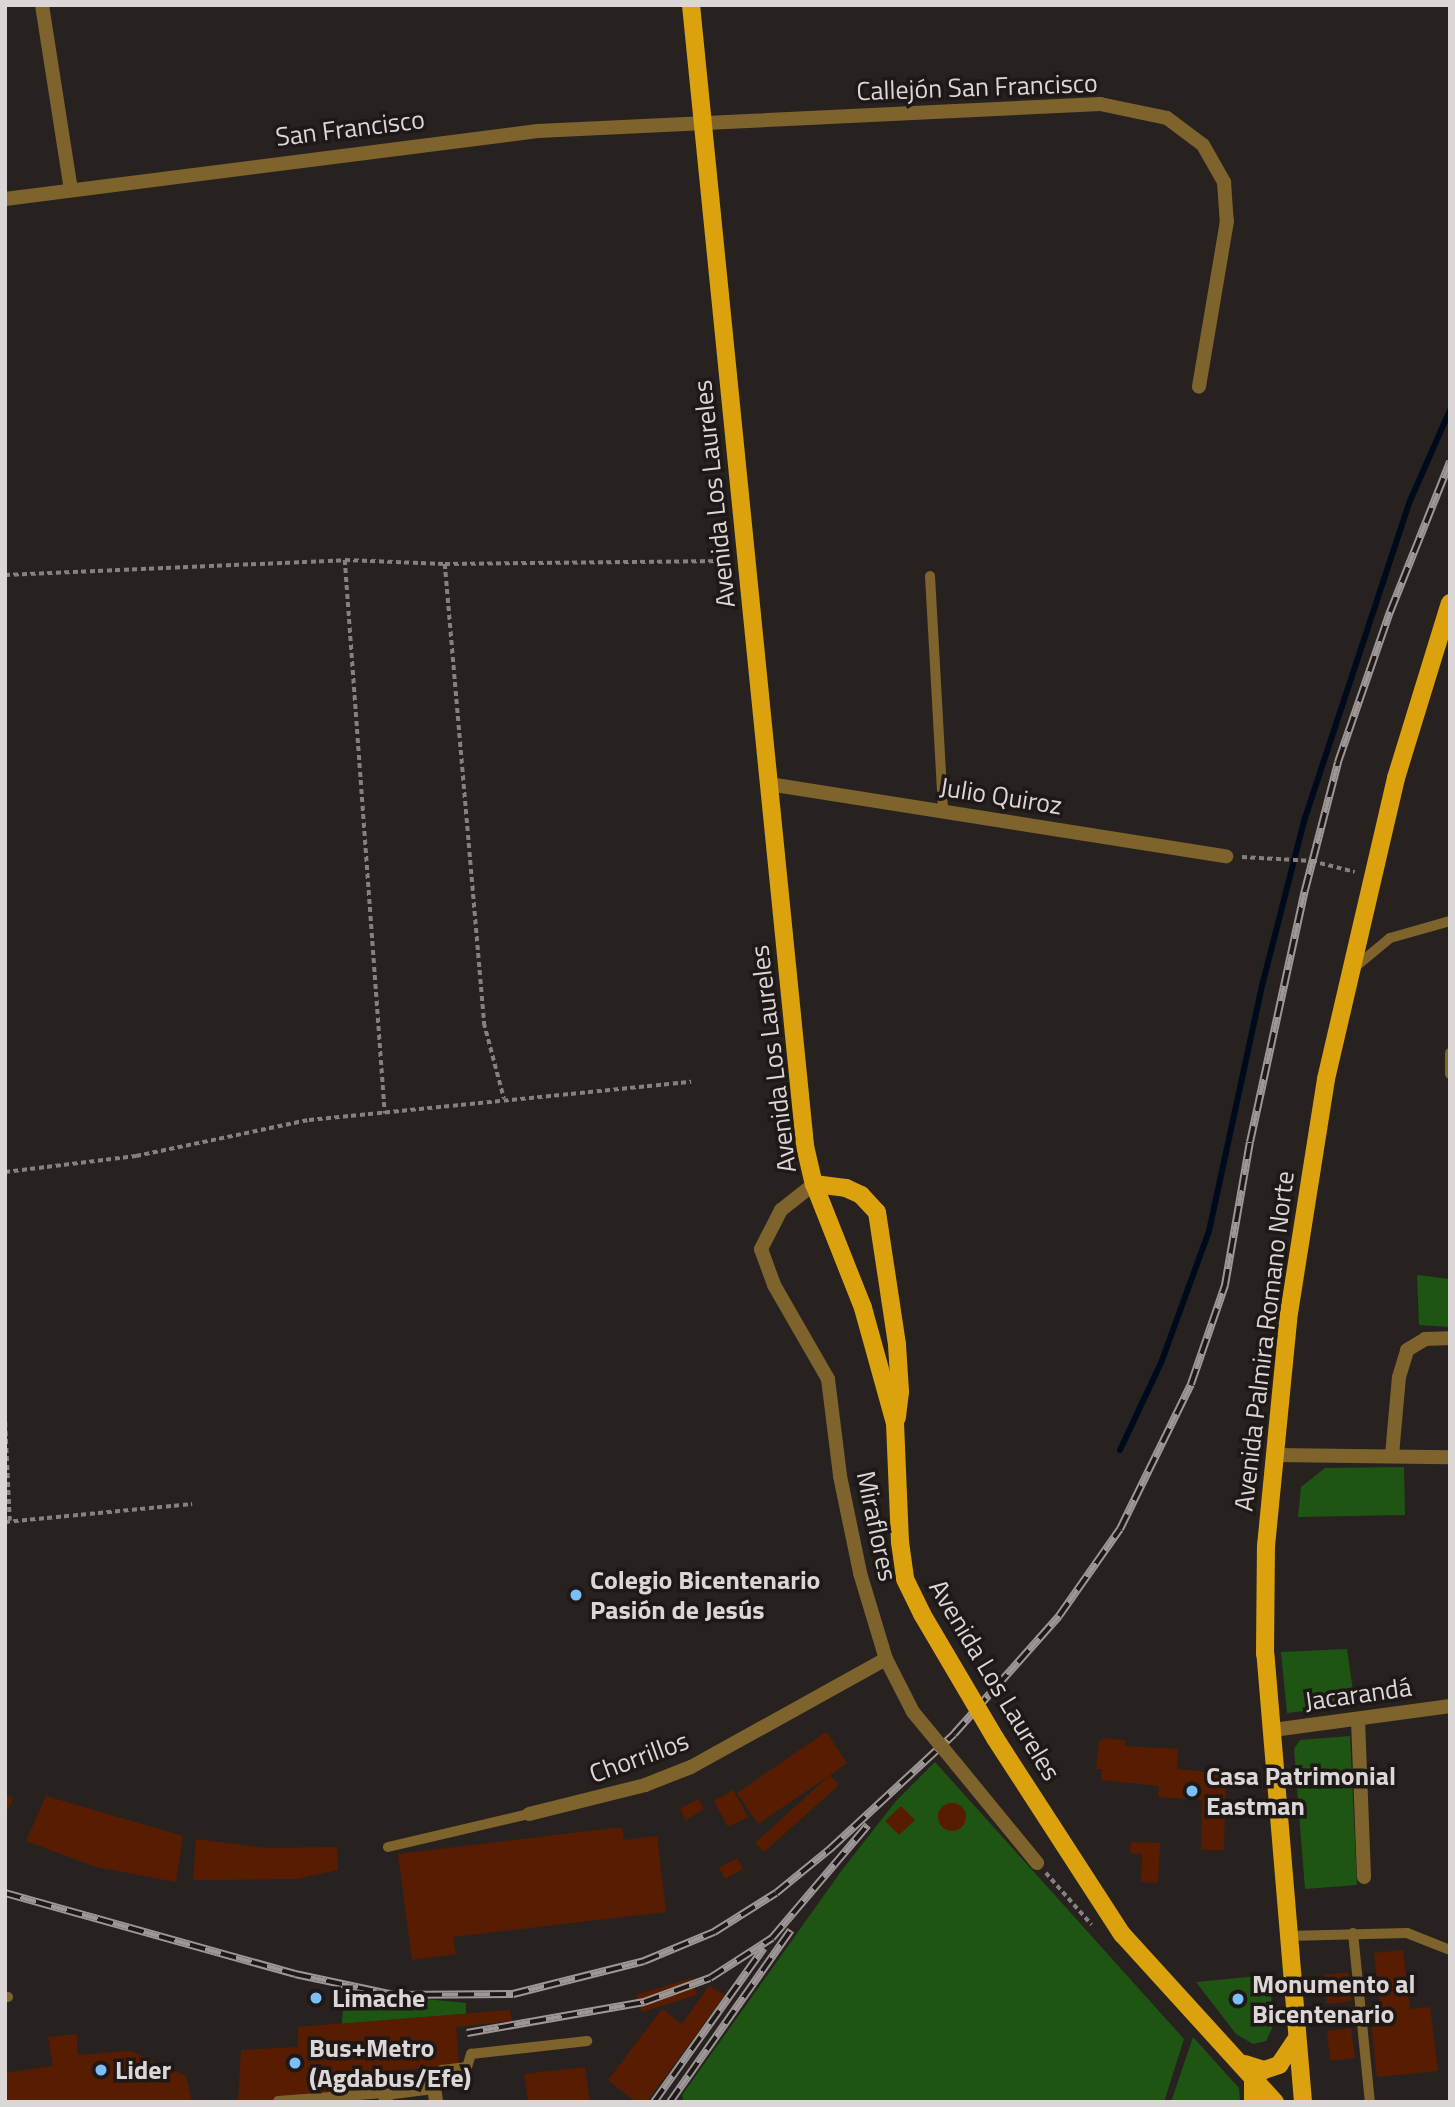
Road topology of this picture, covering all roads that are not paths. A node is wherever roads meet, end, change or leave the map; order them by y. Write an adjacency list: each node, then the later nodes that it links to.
1 (43, 5): 4 (street)
2 (691, 5): 3 (main road, Avenida Los Laureles)
3 (703, 123): 4 (street, San Francisco); 6 (street, Callejón San Francisco); 9 (main road, Avenida Los Laureles)
4 (71, 190): 5 (street, San Francisco)
5 (5, 199)
6 (1199, 387)
7 (930, 576): 10 (lane)
8 (1450, 603): 13 (main road, Avenida Palmira Romano Norte)
9 (769, 785): 10 (street, Julio Quiroz); 16 (main road, Avenida Los Laureles)
10 (943, 812): 11 (street, Julio Quiroz)
11 (1226, 856)
12 (1450, 920): 13 (lane)
13 (1349, 972): 20 (main road, Avenida Palmira Romano Norte)
14 (1450, 1054): 15 (lane)
15 (1450, 1074)
16 (814, 1184): 18 (main road, Avenida Los Laureles); 18 (main road); 22 (street, Miraflores)
17 (1450, 1338): 19 (street)
18 (895, 1423): 35 (main road, Avenida Los Laureles, bridge)
19 (1392, 1454): 20 (street); 21 (street)
20 (1275, 1455): 25 (main road, Avenida Palmira Romano Norte)
21 (1450, 1457)
22 (886, 1659): 26 (street, Chorrillos); 28 (street, Miraflores, bridge)
23 (1450, 1706): 24 (street, Jacarandá)
24 (1357, 1720): 25 (street, Jacarandá); 29 (street)
25 (1273, 1730): 31 (main road, Avenida Palmira Romano Norte)
26 (529, 1814): 27 (lane, Chorrillos)
27 (387, 1847)
28 (1037, 1863)
29 (1364, 1877)
30 (1353, 1933): 31 (lane); 32 (lane); 42 (lane)
31 (1286, 1936): 33 (main road, Avenida Palmira Romano Norte)
32 (1450, 1950)
33 (1296, 2040): 35 (main road); 41 (main road, Avenida Palmira Romano Norte)
34 (587, 2041): 36 (lane)
35 (1249, 2069): 39 (main road); 40 (main road, Avenida Los Laureles)
36 (435, 2094): 37 (street)
37 (386, 2097): 38 (lane)
38 (278, 2101)
39 (1253, 2102)
40 (1275, 2102)
41 (1303, 2102)
42 (1370, 2102)

